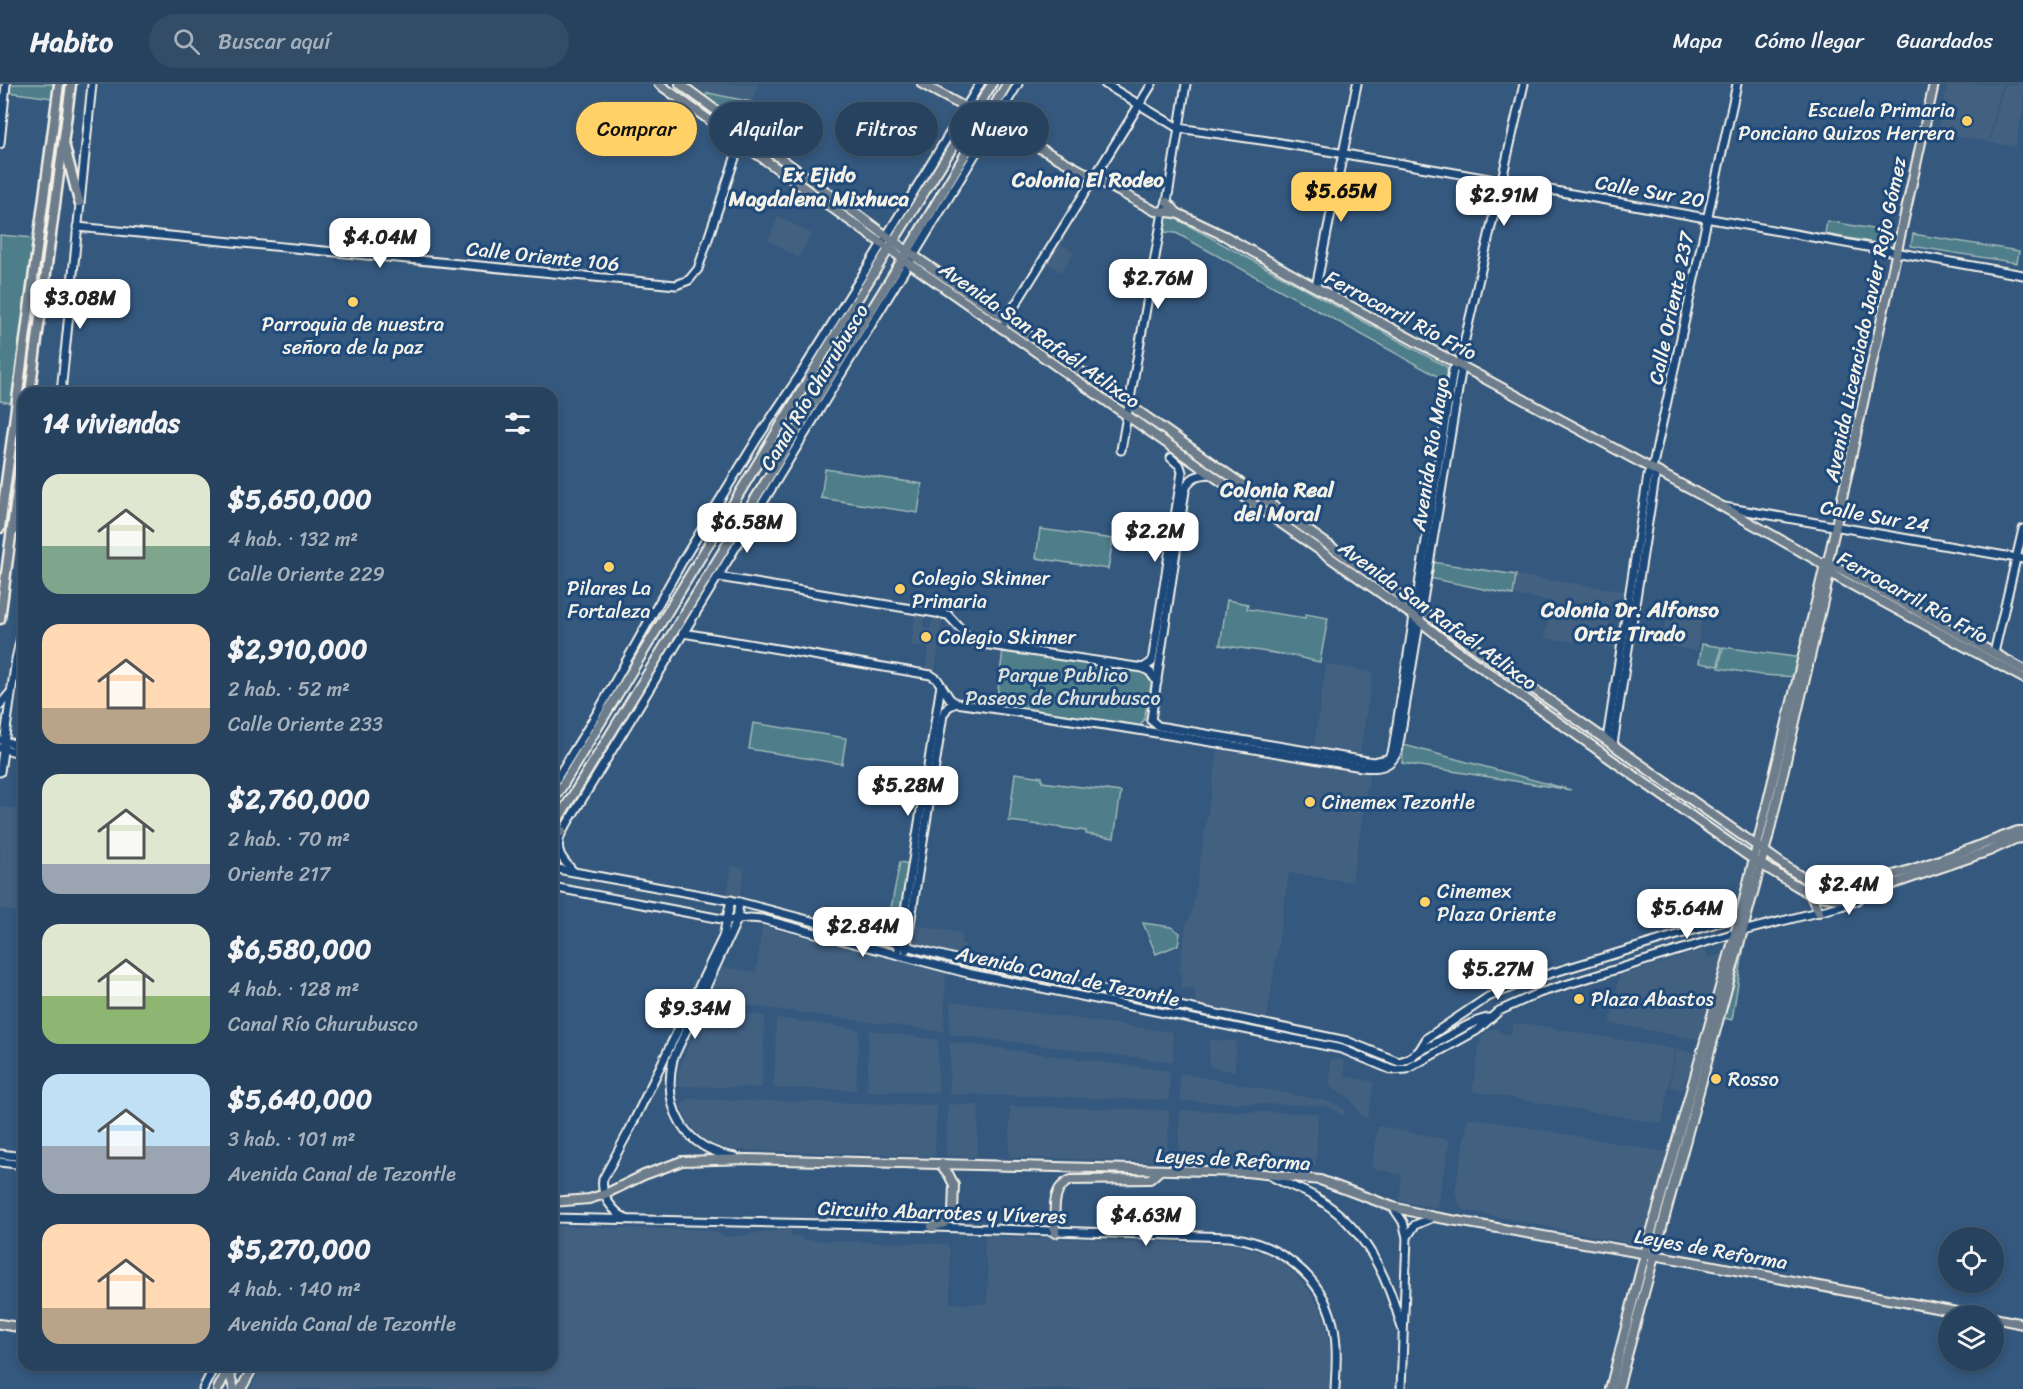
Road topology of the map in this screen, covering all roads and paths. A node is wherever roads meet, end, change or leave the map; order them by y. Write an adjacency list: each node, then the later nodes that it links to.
1 (6, 84): 30 (street)
2 (59, 84): 54 (highway)
3 (71, 84): 29 (highway)
4 (92, 84): 40 (street)
5 (659, 84): 26 (main road)
6 (680, 84): 24 (main road, Avenida San Rafaél Atlixco)
7 (922, 84): 19 (main road, Ferrocarril Río Frío)
8 (980, 84): 20 (street)
9 (992, 84): 21 (main road, Canal Río Churubusco)
10 (1007, 84): 22 (main road, Canal Río Churubusco)
11 (1018, 84): 23 (street, Canal Río Churubusco)
12 (1105, 84): 25 (street, Calle Sur 20)
13 (1152, 84): 25 (street)
14 (1186, 84): 27 (street)
15 (1357, 84): 33 (street)
16 (1524, 84): 39 (street)
17 (1737, 84): 44 (street, Calle Oriente 237)
18 (1934, 84): 48 (main road, Avenida Licenciado Javier Rojo Gómez)
19 (958, 102)
20 (969, 102)
21 (981, 102)
22 (999, 102)
23 (1005, 102)
24 (709, 105)
25 (1139, 105): 27 (street, Calle Sur 20); 38 (street)
26 (709, 119)
27 (1178, 128): 33 (street, Calle Sur 20); 41 (street)
28 (950, 132): 46 (street)
29 (64, 141): 40 (highway); 55 (highway)
30 (0, 144)
31 (950, 150): 47 (main road, Canal Río Churubusco)
32 (1049, 153): 38 (main road, Ferrocarril Río Frío)
33 (1343, 154): 39 (street, Calle Sur 20); 51 (street)
34 (736, 156): 45 (street, Calle Oriente 106)
35 (762, 156): 47 (main road)
36 (778, 156): 46 (main road, Avenida San Rafaél Atlixco)
37 (970, 156): 49 (main road, Canal Río Churubusco)
38 (1094, 177): 42 (main road, Ferrocarril Río Frío); 52 (street)
39 (1502, 182): 44 (street, Calle Sur 20); 53 (street)
40 (80, 202): 45 (street)
41 (1167, 202): 42 (street); 43 (main road)
42 (1163, 212): 43 (main road, Ferrocarril Río Frío); 58 (street)
43 (1177, 213): 51 (main road, Ferrocarril Río Frío)
44 (1708, 218): 48 (street, Calle Sur 20); 62 (street, Calle Oriente 237)
45 (77, 227): 56 (street)
46 (887, 236): 47 (main road, Avenida San Rafaél Atlixco)
47 (889, 245): 49 (main road, Avenida San Rafaél Atlixco); 92 (street, Canal Río Churubusco); 94 (main road, Canal Río Churubusco)
48 (1897, 252): 50 (street, Calle Sur 20); 69 (main road, Avenida Licenciado Javier Rojo Gómez)
49 (908, 257): 52 (main road, Avenida San Rafaél Atlixco); 75 (street, Canal Río Churubusco); 104 (main road, Canal Río Churubusco)
50 (2023, 275)
51 (1316, 287): 53 (main road, Ferrocarril Río Frío)
52 (1003, 324): 58 (main road, Avenida San Rafaél Atlixco); 59 (main road, Avenida San Rafaél Atlixco)
53 (1459, 365): 62 (main road, Ferrocarril Río Frío); 76 (street, Avenida Río Mayo); 77 (street, Avenida Río Mayo)
54 (19, 387)
55 (31, 387)
56 (62, 387)
57 (18, 393): 67 (highway)
58 (1128, 404): 59 (street); 76 (main road, Avenida San Rafaél Atlixco)
59 (1126, 415): 60 (street); 63 (main road, Avenida San Rafaél Atlixco)
60 (1121, 450)
61 (1171, 458): 84 (street)
62 (1652, 470): 66 (main road, Ferrocarril Río Frío); 96 (street, Calle Oriente 237)
63 (1210, 474): 78 (main road, Avenida San Rafaél Atlixco); 87 (street)
64 (18, 483): 72 (highway)
65 (0, 501): 67 (highway)
66 (1721, 506): 69 (street, Calle Sur 24); 74 (main road, Ferrocarril Río Frío)
67 (2, 513): 70 (highway)
68 (18, 524): 72 (highway)
69 (1837, 526): 73 (street, Calle Sur 24); 74 (main road, Avenida Licenciado Javier Rojo Gómez)
70 (0, 528)
71 (2023, 529): 73 (street)
72 (11, 535): 79 (highway)
73 (2020, 558): 83 (street)
74 (1825, 565): 83 (main road, Ferrocarril Río Frío); 86 (main road, Ferrocarril Río Frío); 110 (main road, Avenida Licenciado Javier Rojo Gómez)
75 (719, 577): 81 (street, Canal Río Churubusco); 84 (street)
76 (1414, 604): 77 (main road, Avenida San Rafaél Atlixco); 78 (street, Avenida Río Mayo)
77 (1422, 610): 80 (street, Avenida Río Mayo); 96 (main road, Avenida San Rafaél Atlixco)
78 (1412, 615): 80 (main road, Avenida San Rafaél Atlixco); 100 (street, Avenida Río Mayo)
79 (0, 619)
80 (1420, 621): 100 (street, Avenida Río Mayo); 111 (main road, Avenida San Rafaél Atlixco)
81 (683, 633): 88 (street); 106 (street, Canal Río Churubusco)
82 (18, 648): 89 (street)
83 (1994, 653): 85 (main road, Ferrocarril Río Frío)
84 (1143, 668): 87 (street)
85 (2023, 669)
86 (2023, 678)
87 (1157, 682): 93 (street)
88 (941, 685): 90 (street); 105 (street)
89 (11, 690): 91 (street); 97 (street)
90 (956, 703): 95 (street); 105 (street)
91 (0, 705)
92 (599, 710): 94 (main road); 102 (street, Canal Río Churubusco)
93 (1151, 720): 95 (street); 100 (street)
94 (599, 726): 103 (main road, Canal Río Churubusco)
95 (1140, 730): 100 (street)
96 (1610, 741): 110 (main road, Avenida San Rafaél Atlixco)
97 (2, 744): 98 (street); 99 (street); 101 (street)
98 (18, 746)
99 (18, 751)
100 (1373, 765)
101 (0, 772)
102 (558, 776)
103 (558, 793)
104 (558, 819)
105 (922, 825): 124 (street)
106 (562, 831): 108 (main road); 113 (street)
107 (2023, 831): 110 (main road, Avenida San Rafaél Atlixco)
108 (558, 834)
109 (2023, 838): 115 (main road, Avenida Canal de Tezontle)
110 (1761, 849): 111 (main road, Avenida Licenciado Javier Rojo Gómez)
111 (1758, 862): 116 (main road, Avenida San Rafaél Atlixco); 119 (main road, Avenida Licenciado Javier Rojo Gómez); 122 (main road, Avenida Licenciado Javier Rojo Gómez)
112 (558, 869): 113 (street, Avenida Canal de Tezontle)
113 (573, 871): 117 (street, Avenida Canal de Tezontle)
114 (558, 889): 120 (street, Avenida Canal de Tezontle)
115 (1867, 893): 116 (main road, Avenida San Rafaél Atlixco); 118 (street, Avenida Canal de Tezontle)
116 (1810, 894): 118 (main road)
117 (735, 901): 120 (street); 121 (street); 124 (street, Avenida Canal de Tezontle)
118 (1819, 912): 122 (street, Avenida Canal de Tezontle)
119 (1740, 916): 122 (main road, Avenida Licenciado Javier Rojo Gómez); 123 (street, Avenida Canal de Tezontle)
120 (728, 920): 121 (street, Avenida Canal de Tezontle); 144 (street)
121 (737, 920): 128 (street, Avenida Canal de Tezontle); 138 (street)
122 (1739, 933): 127 (street, Avenida Canal de Tezontle); 153 (main road, Avenida Licenciado Javier Rojo Gómez)
123 (1668, 938): 126 (street, Avenida Canal de Tezontle); 127 (street)
124 (904, 945): 125 (street, Avenida Canal de Tezontle); 128 (street)
125 (916, 948): 128 (street); 135 (street, Avenida Canal de Tezontle)
126 (1619, 953): 129 (street); 130 (street, Avenida Canal de Tezontle)
127 (1672, 953): 129 (street, Avenida Canal de Tezontle)
128 (905, 956): 134 (street, Avenida Canal de Tezontle)
129 (1624, 967): 131 (street, Avenida Canal de Tezontle)
130 (1558, 971): 131 (street); 132 (street, Avenida Canal de Tezontle)
131 (1563, 986): 133 (street, Avenida Canal de Tezontle)
132 (1510, 987): 133 (street); 135 (street, Avenida Canal de Tezontle)
133 (1517, 1002): 134 (street, Avenida Canal de Tezontle)
134 (1491, 1017): 135 (street, Avenida Canal de Tezontle)
135 (1419, 1051)
136 (0, 1154): 137 (street)
137 (18, 1156)
138 (747, 1159): 141 (main road, Leyes de Reforma); 144 (main road, Leyes de Reforma)
139 (0, 1162): 140 (street)
140 (18, 1164)
141 (941, 1165): 142 (main road, Leyes de Reforma); 150 (main road)
142 (1159, 1171): 143 (main road, Leyes de Reforma); 151 (main road)
143 (1267, 1174): 146 (main road, Leyes de Reforma); 159 (street)
144 (605, 1194): 145 (main road, Leyes de Reforma); 149 (street)
145 (558, 1202)
146 (1393, 1207): 147 (main road, Leyes de Reforma); 152 (street)
147 (1434, 1217): 152 (street); 153 (main road, Leyes de Reforma)
148 (558, 1218): 149 (street, Circuito Abarrotes y Víveres)
149 (627, 1220): 150 (street, Circuito Abarrotes y Víveres)
150 (932, 1227): 151 (street, Circuito Abarrotes y Víveres)
151 (1055, 1233): 168 (street, Circuito Abarrotes y Víveres)
152 (1407, 1237): 159 (street)
153 (1649, 1255): 154 (main road, Leyes de Reforma); 170 (main road, Avenida Licenciado Javier Rojo Gómez); 171 (main road, Avenida Licenciado Javier Rojo Gómez)
154 (1938, 1309)
155 (2004, 1320): 157 (main road)
156 (0, 1324): 158 (main road)
157 (2023, 1324)
158 (18, 1327)
159 (1402, 1328): 169 (street)
160 (212, 1371): 164 (street)
161 (226, 1371): 165 (main road)
162 (229, 1371): 166 (main road)
163 (251, 1371): 167 (main road)
164 (203, 1389)
165 (218, 1389)
166 (234, 1389)
167 (241, 1389)
168 (1335, 1389)
169 (1401, 1389)
170 (1610, 1389)
171 (1618, 1389)

